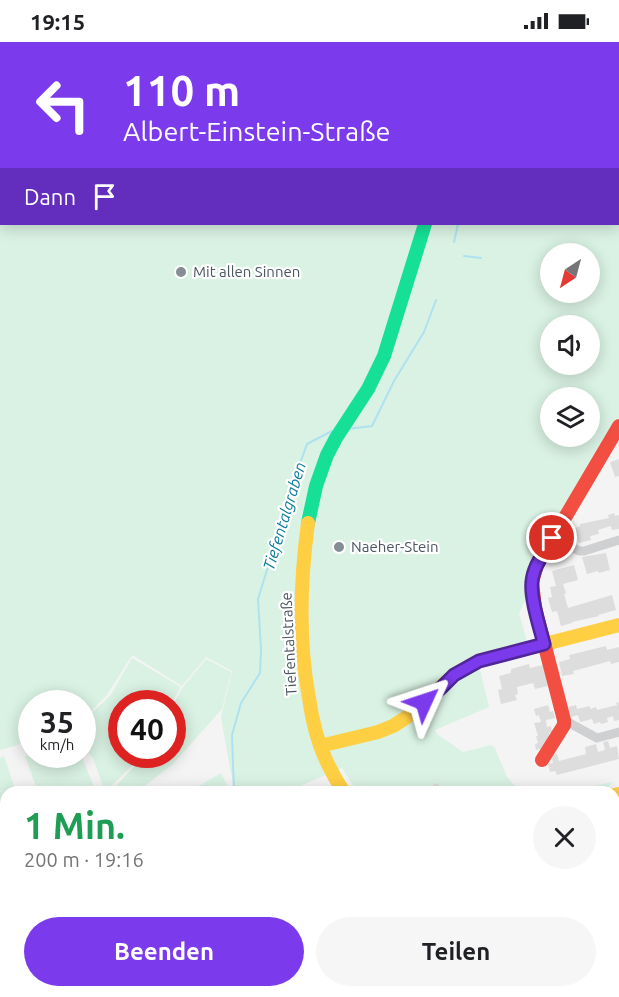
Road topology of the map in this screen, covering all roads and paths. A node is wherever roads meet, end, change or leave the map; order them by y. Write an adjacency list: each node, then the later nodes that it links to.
1 (425, 225): 9 (street, Tiefentalstraße)
2 (617, 433): 3 (street)
3 (552, 538): 4 (street); 6 (street)
4 (619, 540)
5 (619, 625): 6 (street)
6 (544, 644): 7 (street); 9 (street)
7 (564, 720): 8 (street); 10 (street)
8 (619, 732)
9 (320, 746): 11 (street, Tiefentalstraße)
10 (542, 760)
11 (340, 786)

